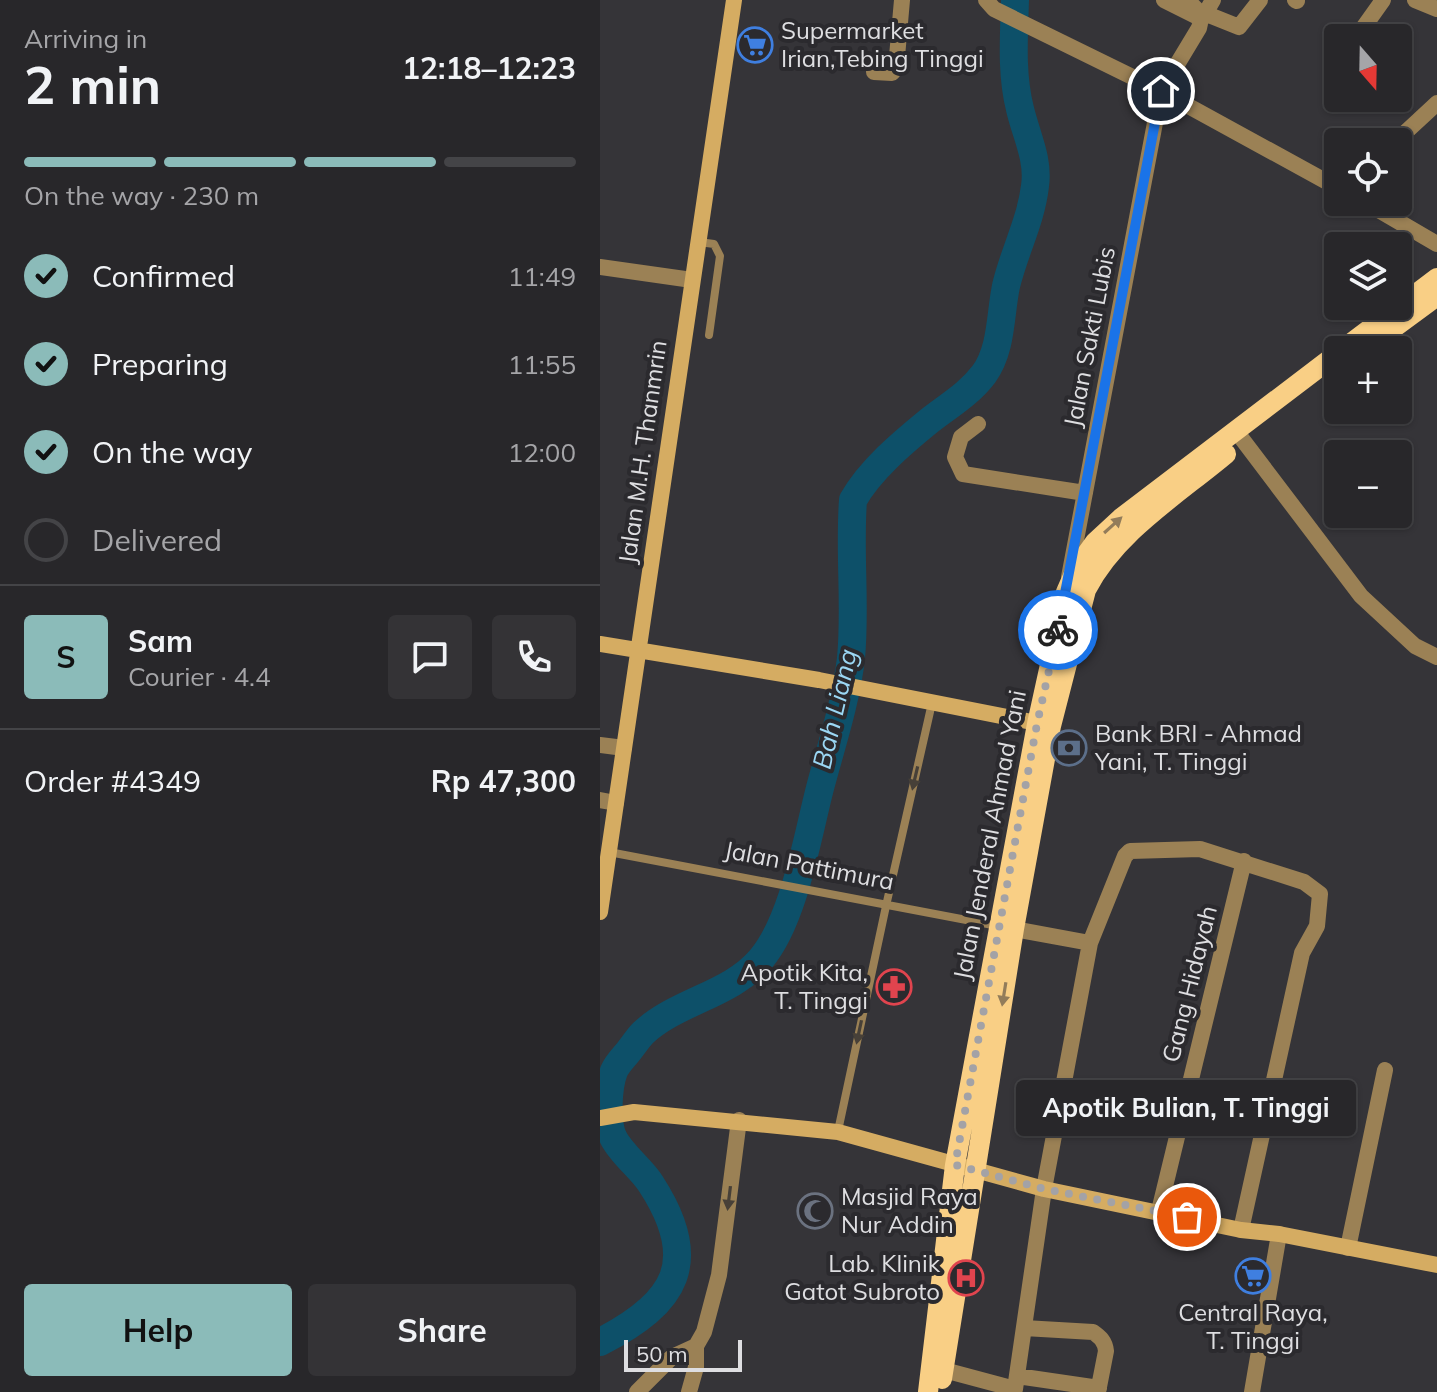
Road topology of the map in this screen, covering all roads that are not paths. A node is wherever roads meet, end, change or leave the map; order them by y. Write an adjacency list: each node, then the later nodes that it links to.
1 (734, 0): 17 (street, Jalan M.H. Thanmrin)
2 (902, 0): 11 (street)
3 (1164, 0): 8 (street)
4 (1260, 0): 8 (street)
5 (1383, 0): 10 (street)
6 (1415, 0): 9 (street)
7 (990, 4): 12 (street)
8 (1201, 9): 12 (street)
9 (1437, 9)
10 (1366, 24)
11 (874, 72)
12 (1161, 91): 15 (street); 30 (street, Jalan Sakti Lubis)
13 (1437, 103): 14 (street)
14 (1410, 128)
15 (1324, 180)
16 (1389, 216): 18 (street)
17 (698, 242): 21 (street, Jalan M.H. Thanmrin); 23 (lane)
18 (1437, 244)
19 (600, 267): 21 (street)
20 (1437, 278): 24 (main road, Jalan Jenderal Ahmad Yani)
21 (692, 280): 33 (street, Jalan M.H. Thanmrin)
22 (1437, 296): 25 (main road)
23 (709, 335)
24 (1361, 336)
25 (1384, 336)
26 (1324, 365): 29 (main road, Jalan Jenderal Ahmad Yani)
27 (1324, 379): 29 (main road, Jalan Jenderal Ahmad Yani)
28 (978, 424): 30 (street)
29 (1239, 436): 31 (main road, Jalan Jenderal Ahmad Yani, one-way to 29); 34 (street); 36 (main road, Jalan Jenderal Ahmad Yani)
30 (1085, 493): 31 (street, Jalan Sakti Lubis)
31 (1066, 592): 36 (main road, Jalan Jenderal Ahmad Yani)
32 (600, 644): 33 (street)
33 (638, 651): 35 (street); 38 (street, Jalan M.H. Thanmrin)
34 (1437, 657)
35 (933, 702): 36 (street); 42 (lane, one-way to 42)
36 (1044, 725): 44 (main road, Jalan Jenderal Ahmad Yani)
37 (600, 745): 38 (street)
38 (624, 748): 39 (street, Jalan M.H. Thanmrin)
39 (608, 802): 40 (street, Jalan M.H. Thanmrin)
40 (609, 852): 42 (lane, Jalan Pattimura); 43 (street, Jalan M.H. Thanmrin)
41 (1244, 861): 45 (street); 52 (street, Gang Hidayah); 53 (street)
42 (886, 906): 44 (lane, Jalan Pattimura); 49 (lane, one-way to 49)
43 (600, 912)
44 (1007, 927): 45 (street, Jalan Pattimura); 50 (main road, Jalan Jenderal Ahmad Yani)
45 (1090, 943): 51 (street)
46 (1385, 1070): 55 (street)
47 (600, 1118): 48 (street)
48 (739, 1120): 49 (street); 58 (street, one-way to 58)
49 (838, 1132): 50 (street)
50 (965, 1168): 51 (street); 59 (main road); 64 (main road)
51 (1044, 1189): 52 (street); 57 (street)
52 (1159, 1211): 53 (street)
53 (1241, 1230): 54 (street)
54 (1279, 1234): 55 (street); 66 (street)
55 (1348, 1248): 56 (street)
56 (1437, 1265)
57 (1024, 1328): 60 (street); 61 (street)
58 (696, 1346): 62 (street); 63 (street)
59 (944, 1370): 60 (street); 65 (main road)
60 (1016, 1386): 61 (street)
61 (1098, 1390)
62 (637, 1392)
63 (689, 1392)
64 (928, 1392)
65 (941, 1392)
66 (1252, 1392)

